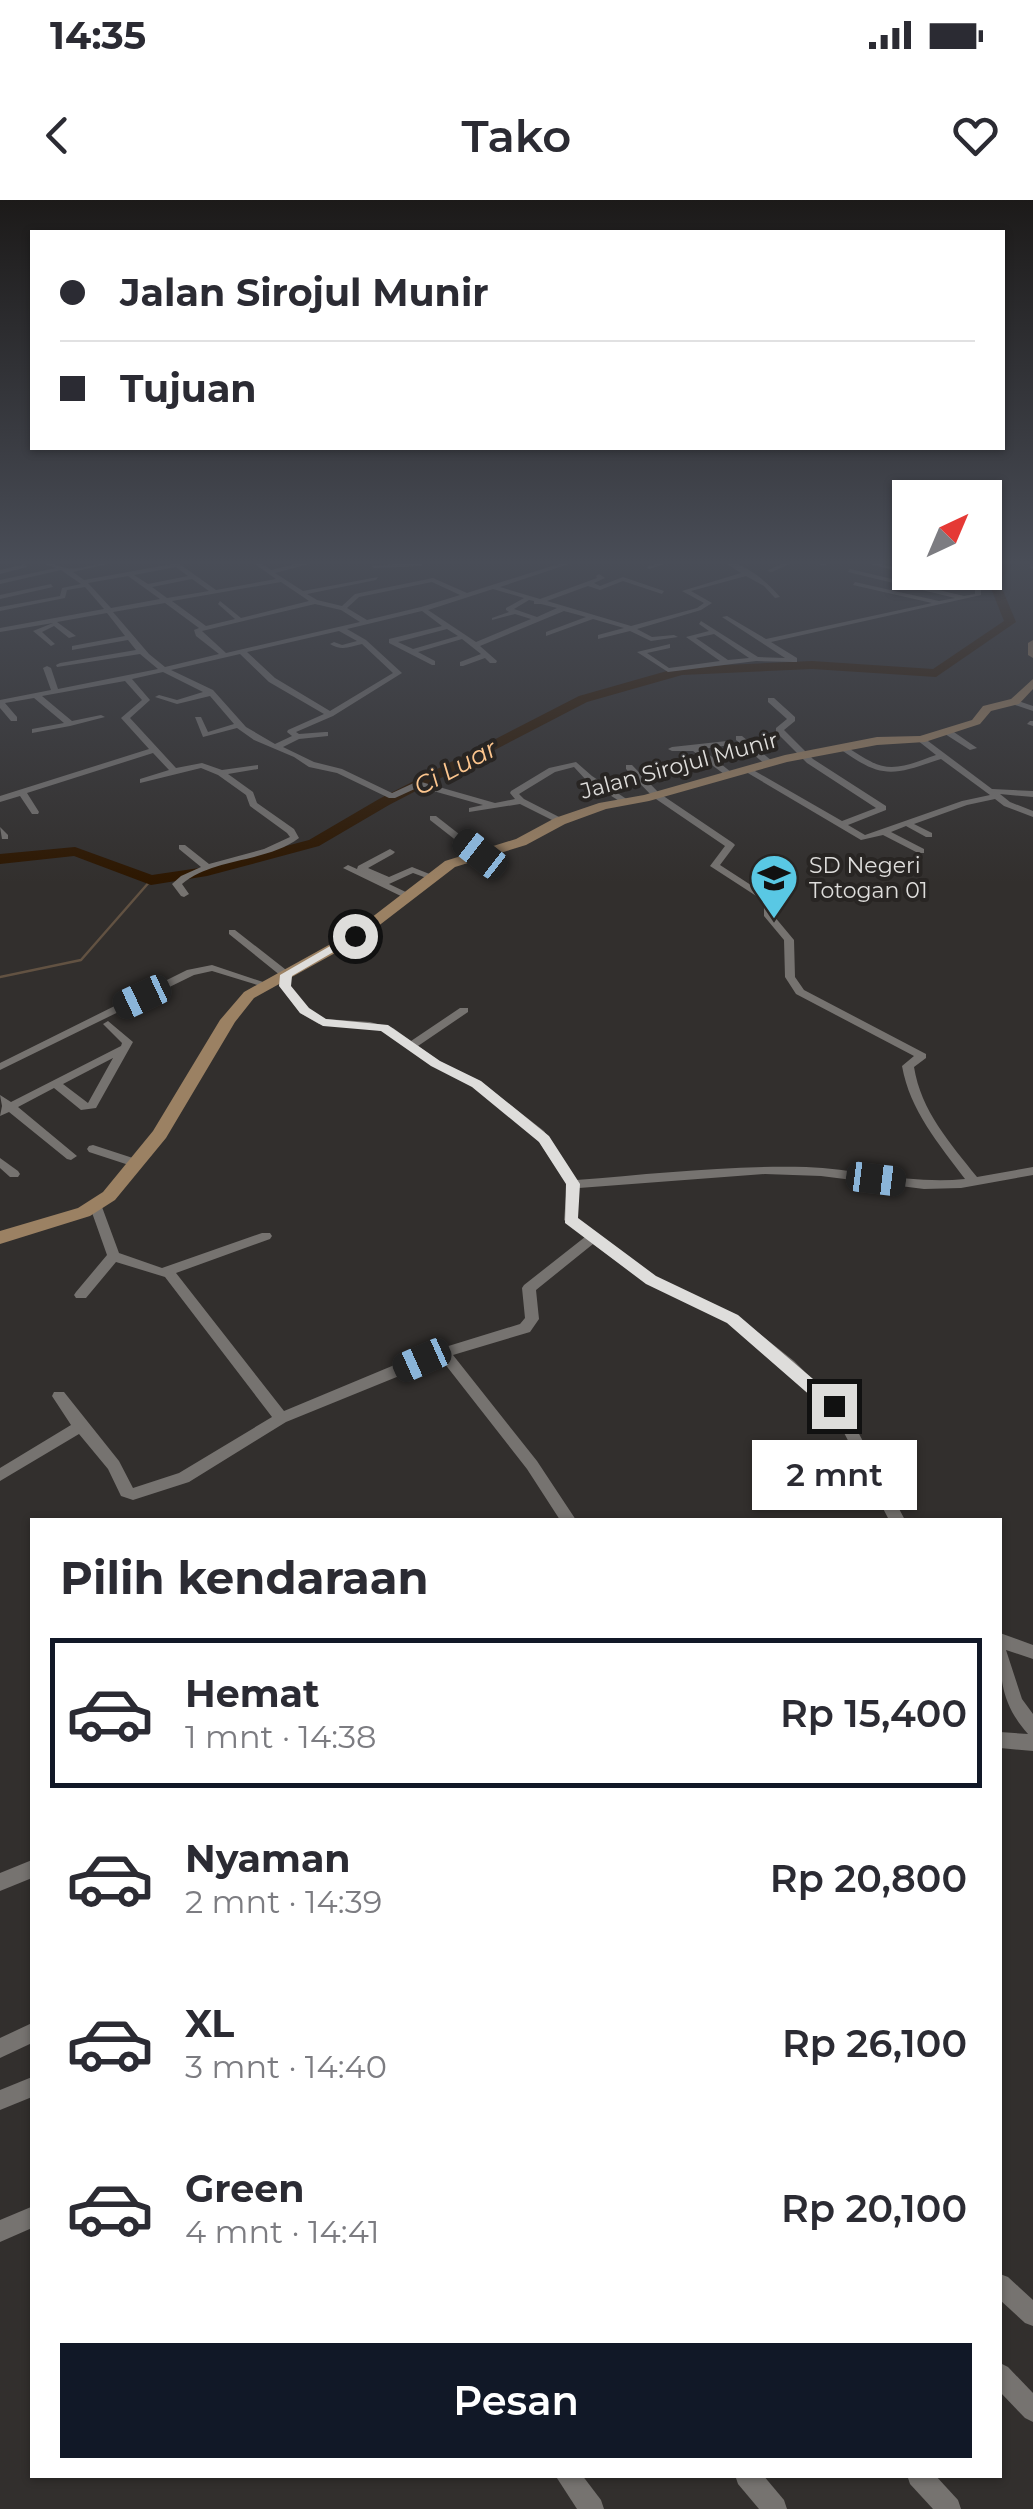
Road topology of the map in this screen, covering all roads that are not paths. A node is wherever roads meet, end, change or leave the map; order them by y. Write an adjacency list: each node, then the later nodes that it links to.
1 (47, 668): 11 (street)
2 (105, 668): 9 (street)
3 (168, 668): 8 (street); 12 (street)
4 (259, 668): 19 (street)
5 (391, 668): 19 (street)
6 (665, 668): 7 (street)
7 (689, 668)
8 (127, 678): 9 (street); 37 (street)
9 (112, 681): 11 (street)
10 (1033, 682): 17 (street, Jalan Sirojul Munir)
11 (55, 692): 13 (street)
12 (213, 695): 14 (street); 24 (street)
13 (37, 696): 16 (street); 23 (street)
14 (159, 697)
15 (771, 700): 38 (street)
16 (0, 702): 21 (street)
17 (1015, 702): 18 (street); 26 (street, Jalan Sirojul Munir)
18 (1033, 709)
19 (330, 714): 28 (street)
20 (102, 717): 23 (street)
21 (14, 719)
22 (198, 720): 24 (street)
23 (70, 724): 25 (street)
24 (238, 725): 33 (street)
25 (35, 731)
26 (948, 732): 30 (street, Jalan Sirojul Munir); 35 (street)
27 (325, 734): 28 (street)
28 (297, 737): 33 (street)
29 (739, 738): 40 (street)
30 (921, 740): 32 (street, Jalan Sirojul Munir); 39 (street)
31 (727, 743): 34 (street)
32 (843, 747): 38 (street, Jalan Sirojul Munir); 39 (street)
33 (278, 748): 44 (street); 54 (street)
34 (695, 748): 36 (street); 45 (street)
35 (974, 748)
36 (672, 749)
37 (155, 750): 43 (street); 47 (street)
38 (803, 756): 40 (street, Jalan Sirojul Munir); 61 (street)
39 (940, 756): 48 (street)
40 (769, 763): 42 (street, Jalan Sirojul Munir)
41 (630, 767): 50 (street)
42 (745, 769): 45 (street, Jalan Sirojul Munir); 61 (street)
43 (174, 771): 44 (street); 46 (street)
44 (221, 773): 70 (street)
45 (728, 774): 50 (street, Jalan Sirojul Munir)
46 (144, 781)
47 (23, 794): 51 (street); 56 (street)
48 (995, 794): 49 (street); 57 (street); 60 (street)
49 (1033, 794)
50 (656, 796): 53 (street, Jalan Sirojul Munir); 93 (street)
51 (0, 799)
52 (521, 801): 53 (street); 54 (street); 59 (street)
53 (627, 802): 59 (street, Jalan Sirojul Munir)
54 (495, 806): 55 (street)
55 (472, 810)
56 (34, 812)
57 (1033, 814)
58 (433, 818): 67 (street)
59 (560, 820): 67 (street, Jalan Sirojul Munir)
60 (908, 824): 62 (street); 63 (street)
61 (840, 825): 62 (street)
62 (886, 833): 65 (street)
63 (930, 836)
64 (182, 848): 70 (street)
65 (920, 851)
66 (390, 852): 71 (street)
67 (480, 854): 72 (street, Jalan Sirojul Munir)
68 (425, 862): 71 (street)
69 (348, 868): 74 (street)
70 (208, 869): 73 (street)
71 (412, 870): 72 (street)
72 (432, 877): 74 (street, Jalan Sirojul Munir)
73 (184, 894)
74 (407, 896): 76 (street, Jalan Sirojul Munir)
75 (232, 932): 76 (street)
76 (286, 975): 77 (street, Jalan Sirojul Munir); 80 (street)
77 (264, 984): 83 (street); 90 (street, Jalan Sirojul Munir)
78 (464, 1010): 80 (street)
79 (108, 1024): 81 (street)
80 (412, 1045): 94 (street)
81 (126, 1046): 82 (street); 84 (street)
82 (100, 1060): 84 (street); 85 (street)
83 (0, 1066)
84 (112, 1070): 85 (street)
85 (56, 1084): 86 (street)
86 (3, 1106): 88 (street)
87 (92, 1148): 90 (street)
88 (71, 1156)
89 (0, 1162): 92 (street)
90 (138, 1164): 95 (street, Jalan Sirojul Munir)
91 (1033, 1171): 93 (street)
92 (14, 1174)
93 (974, 1182): 94 (street)
94 (573, 1184): 98 (street)
95 (96, 1207): 97 (street, Jalan Sirojul Munir); 99 (street)
96 (266, 1236): 100 (street)
97 (0, 1238)
98 (592, 1238): 102 (street); 108 (street)
99 (114, 1256): 100 (street); 101 (street)
100 (167, 1271): 104 (street)
101 (81, 1295)
102 (444, 1352): 104 (street); 107 (street)
103 (59, 1396): 105 (street)
104 (281, 1418): 105 (street)
105 (78, 1427): 106 (street)
106 (0, 1475)
107 (567, 1518)
108 (897, 1518)
109 (1002, 1641): 110 (street)
110 (1033, 1652)
111 (1002, 1660): 112 (street)
112 (1033, 1728)
113 (1002, 1740): 114 (street)
114 (1033, 1744)
115 (30, 1870): 116 (street)
116 (0, 1882)
117 (30, 2034): 118 (street)
118 (0, 2048)
119 (30, 2088): 120 (street)
120 (0, 2100)
121 (30, 2218): 122 (street)
122 (0, 2231)
123 (1002, 2288): 124 (street)
124 (1033, 2316)
125 (1002, 2378): 126 (street)
126 (1033, 2410)
127 (569, 2478): 130 (street)
128 (750, 2478): 131 (street)
129 (922, 2478): 132 (street)
130 (592, 2509)
131 (776, 2509)
132 (949, 2509)

